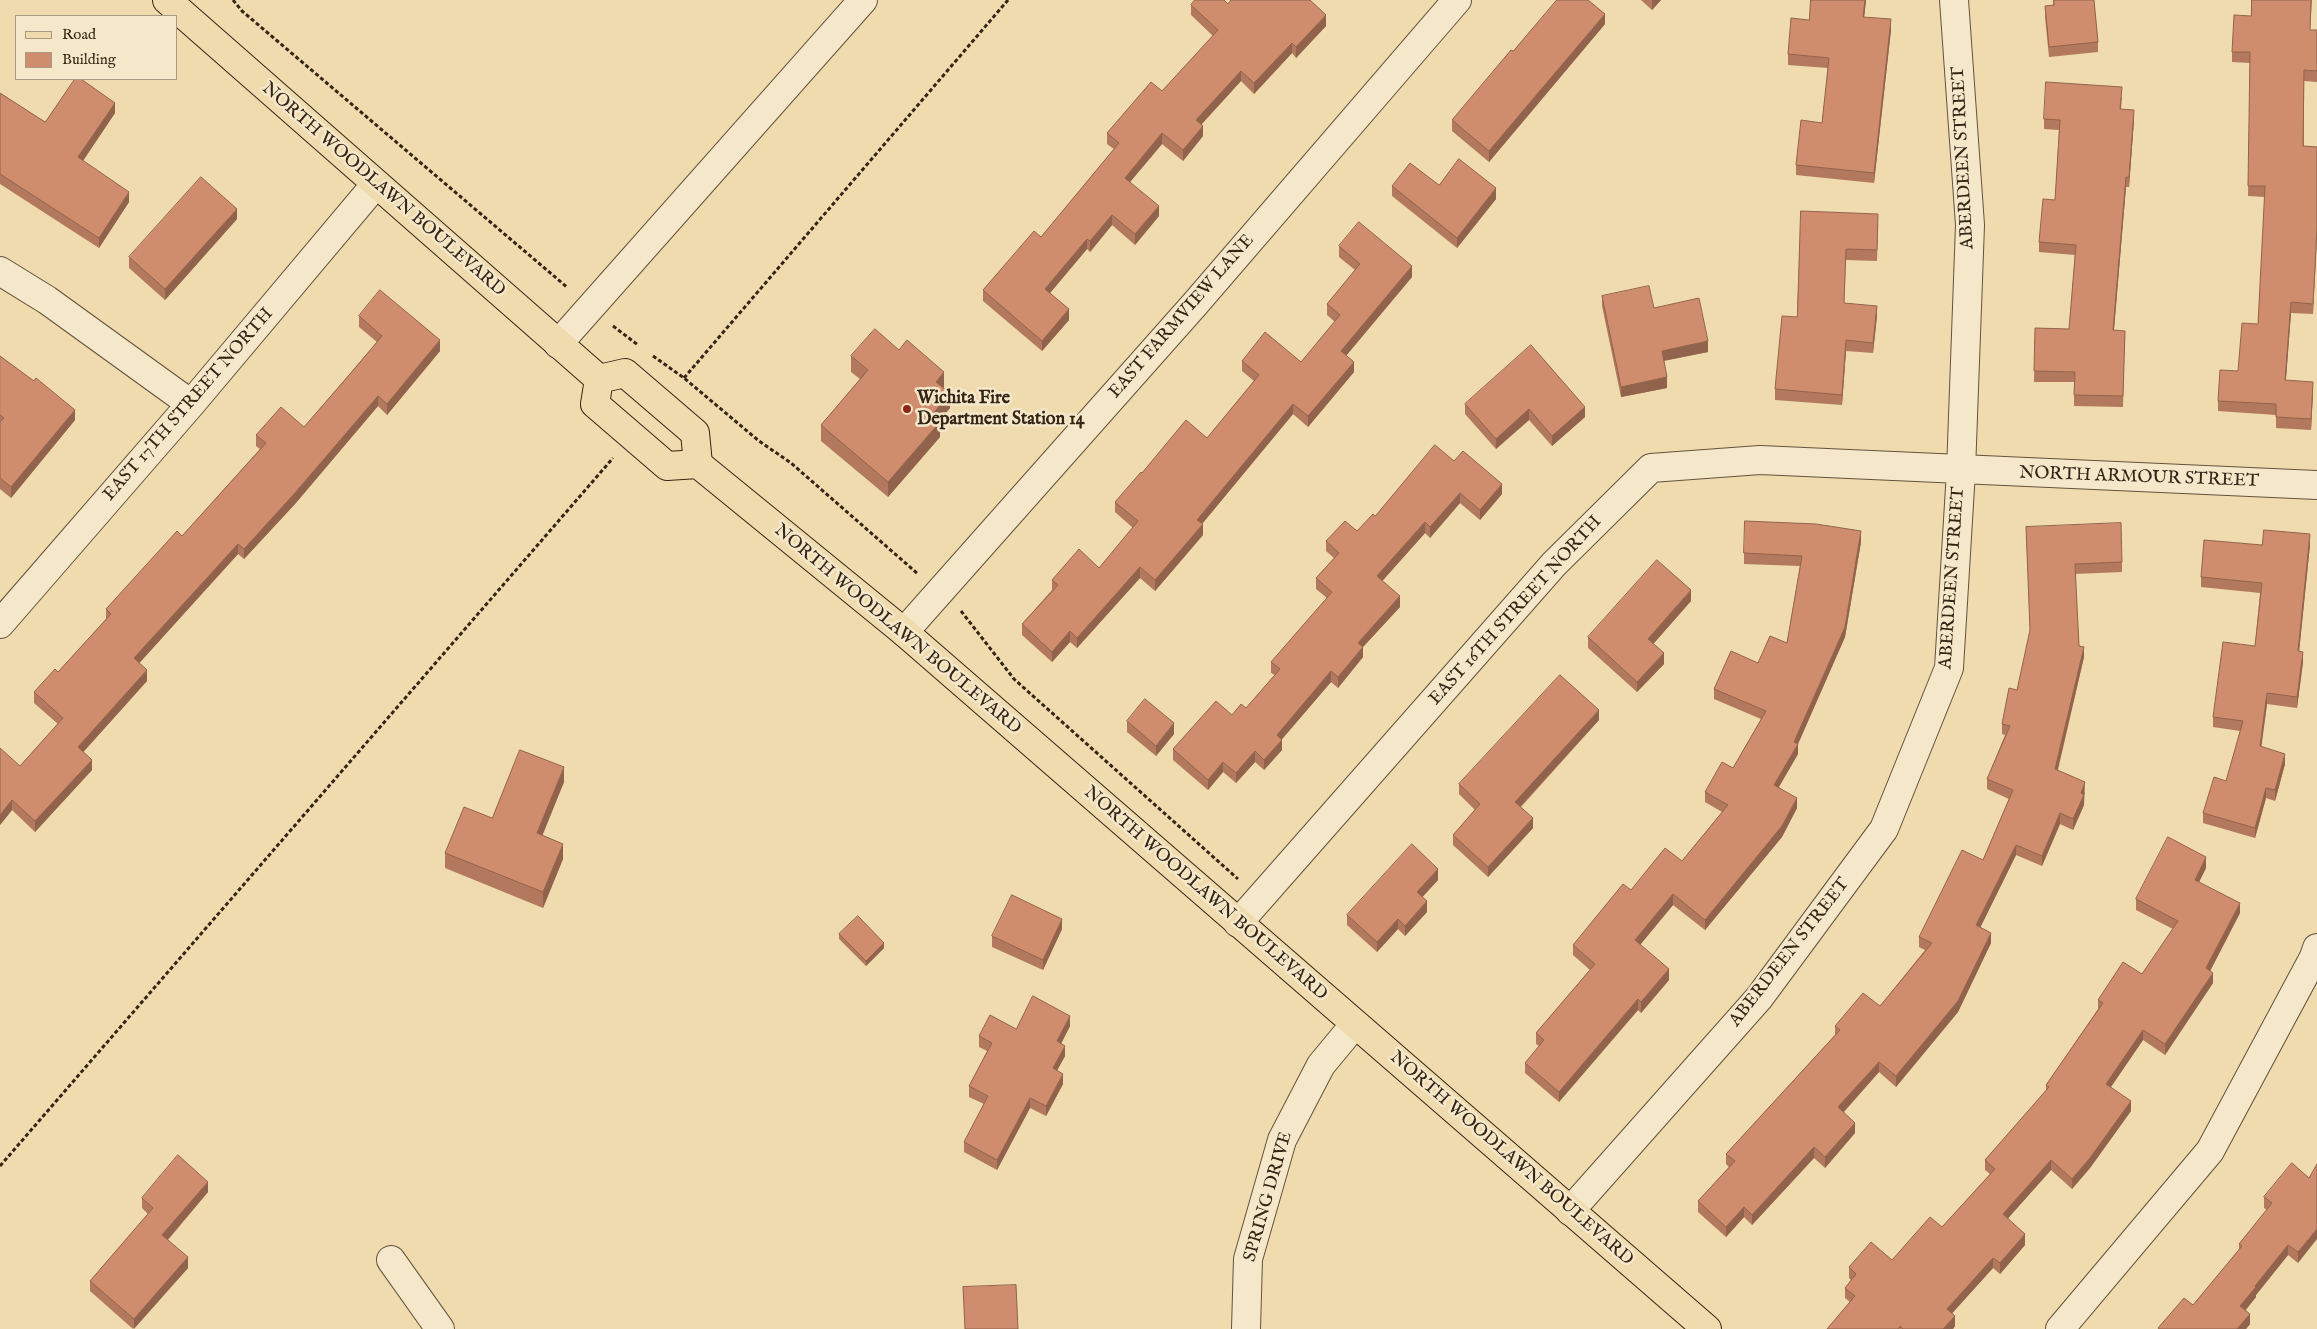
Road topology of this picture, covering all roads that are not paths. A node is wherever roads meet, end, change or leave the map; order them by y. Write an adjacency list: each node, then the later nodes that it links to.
1 (167, 0): 5 (main road, NORTH WOODLAWN BOULEVARD)
2 (863, 0): 7 (street)
3 (1457, 0): 14 (street, EAST FARMVIEW LANE)
4 (1954, 0): 11 (street, ABERDEEN STREET)
5 (376, 184): 7 (main road, NORTH WOODLAWN BOULEVARD); 9 (street, EAST 17TH STREET NORTH)
6 (0, 271): 9 (street)
7 (558, 344): 8 (main road, NORTH WOODLAWN BOULEVARD)
8 (599, 379): 10 (main road); 10 (main road)
9 (191, 404): 13 (street, EAST 17TH STREET NORTH)
10 (698, 464): 14 (main road, NORTH WOODLAWN BOULEVARD)
11 (1961, 471): 12 (street, NORTH ARMOUR STREET); 15 (street, EAST 16TH STREET NORTH); 18 (street, ABERDEEN STREET)
12 (2317, 485)
13 (0, 624)
14 (904, 632): 15 (main road, NORTH WOODLAWN BOULEVARD)
15 (1238, 923): 17 (main road, NORTH WOODLAWN BOULEVARD)
16 (2317, 948): 23 (street)
17 (1355, 1024): 18 (main road, NORTH WOODLAWN BOULEVARD); 21 (street, SPRING DRIVE)
18 (1570, 1211): 22 (main road, NORTH WOODLAWN BOULEVARD)
19 (391, 1260): 20 (street)
20 (440, 1329)
21 (1246, 1329)
22 (1707, 1329)
23 (2060, 1329)

